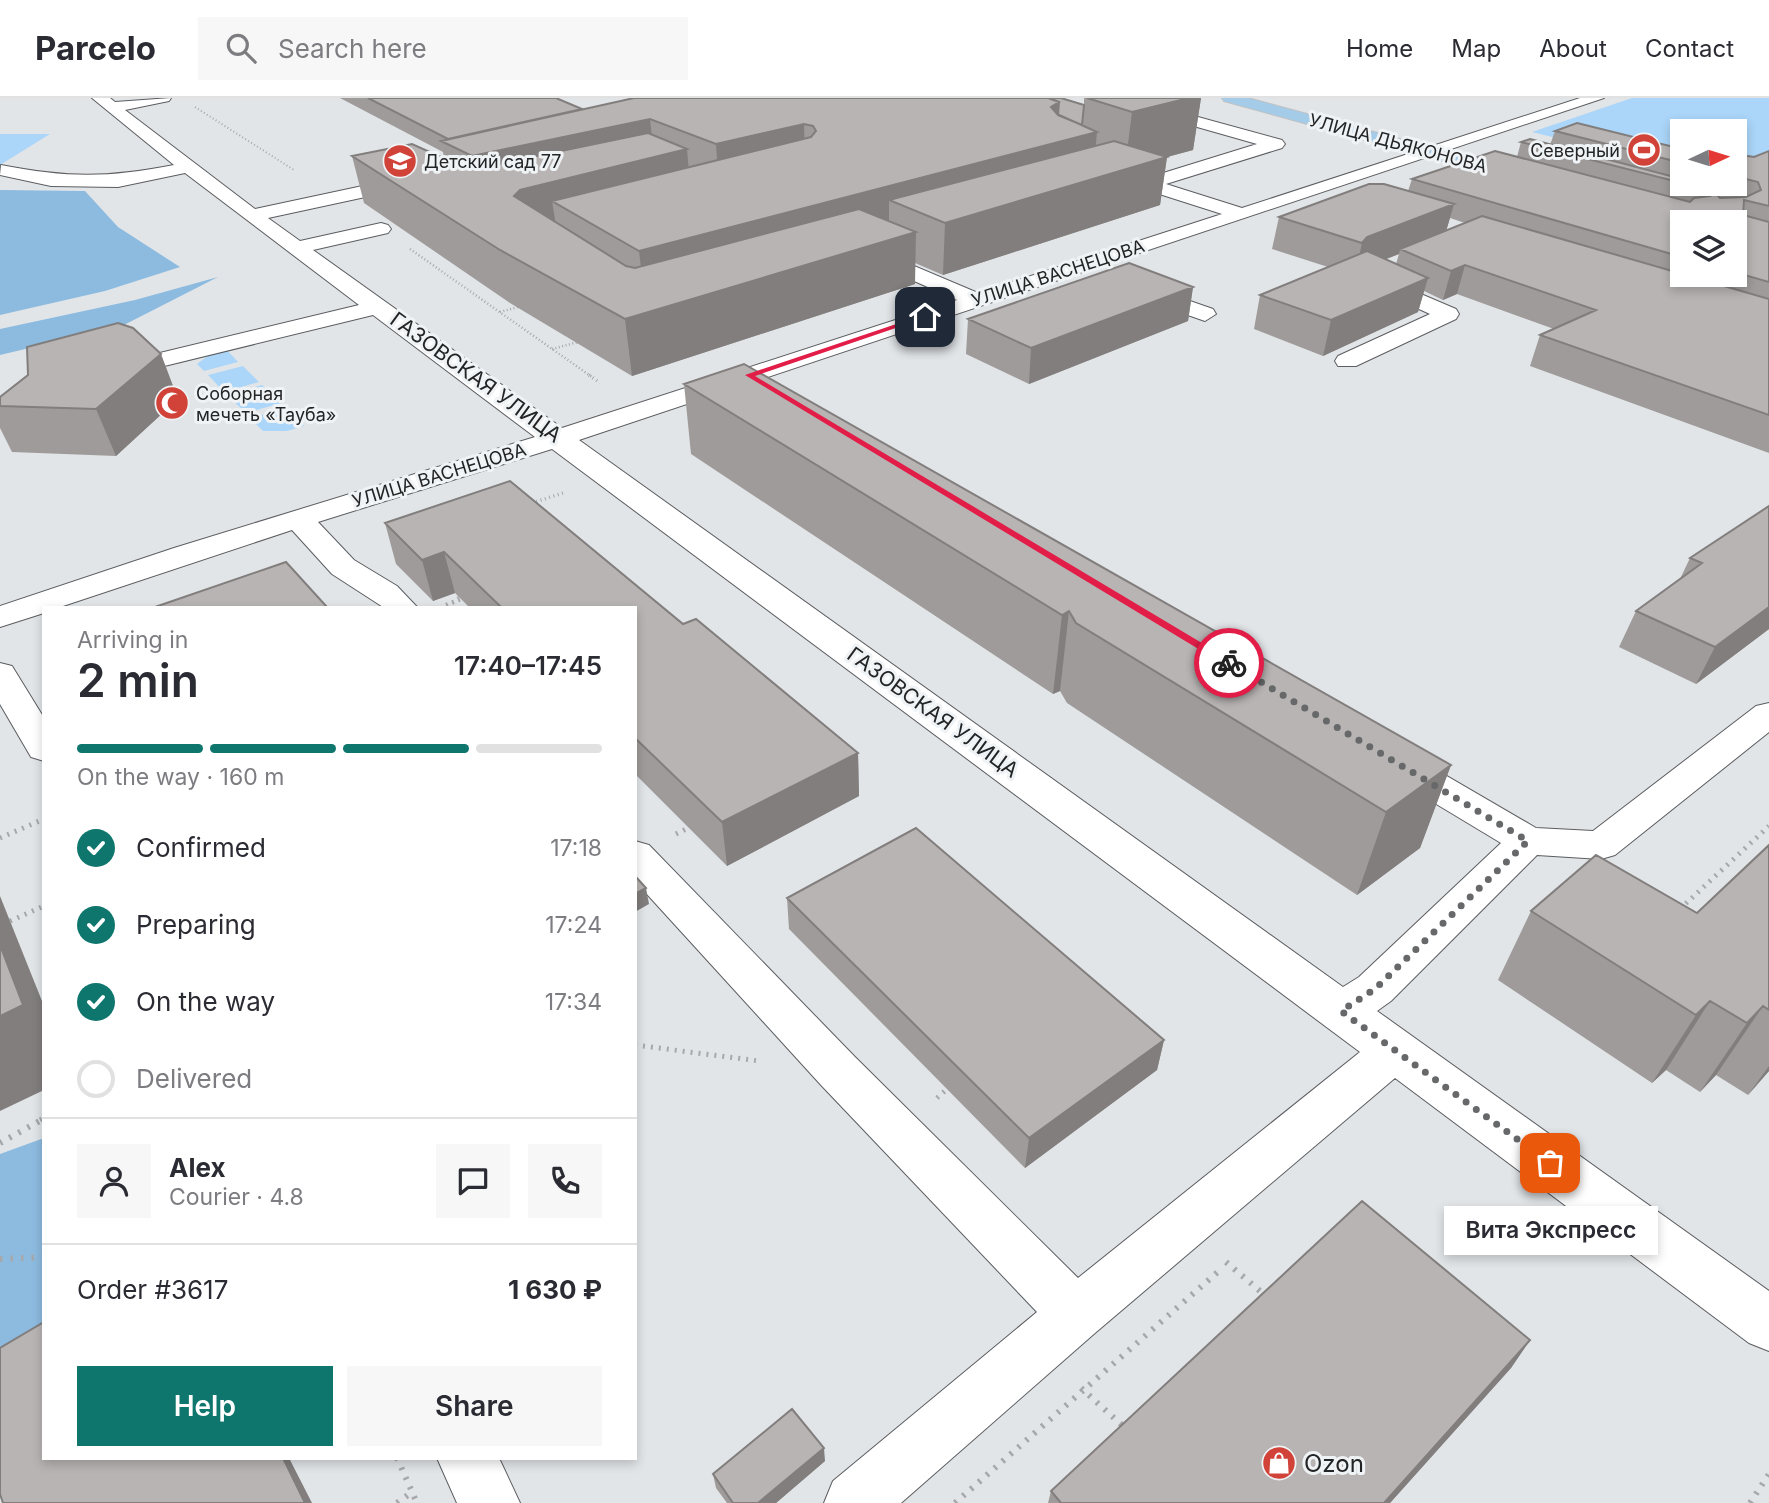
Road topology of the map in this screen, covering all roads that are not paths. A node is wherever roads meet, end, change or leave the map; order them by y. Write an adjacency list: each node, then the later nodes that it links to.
1 (163, 98): 4 (street)
2 (1230, 98): 8 (main road, УЛИЦА ДЬЯКОНОВА)
3 (1596, 98): 6 (street, УЛИЦА ВАСНЕЦОВА)
4 (106, 102): 9 (street, ГАЗОВСКАЯ УЛИЦА)
5 (1134, 127): 14 (street)
6 (1465, 141): 7 (street); 8 (street, УЛИЦА ВАСНЕЦОВА)
7 (1504, 151)
8 (1431, 152): 12 (main road, УЛИЦА ДЬЯКОНОВА); 15 (street, УЛИЦА ВАСНЕЦОВА)
9 (189, 167): 10 (street); 19 (street, ГАЗОВСКАЯ УЛИЦА)
10 (1, 170)
11 (1098, 176): 14 (street)
12 (1533, 180)
13 (429, 181): 16 (street)
14 (1146, 184): 18 (street)
15 (1317, 188): 17 (street); 18 (street, УЛИЦА ВАСНЕЦОВА)
16 (335, 197): 19 (street); 21 (street)
17 (1360, 201)
18 (1239, 213): 22 (street, УЛИЦА ВАСНЕЦОВА)
19 (253, 215): 21 (street, ГАЗОВСКАЯ УЛИЦА)
20 (891, 244): 24 (street)
21 (296, 248): 25 (street, ГАЗОВСКАЯ УЛИЦА)
22 (1077, 267): 24 (street, УЛИЦА ВАСНЕЦОВА); 26 (street)
23 (1391, 268): 27 (street)
24 (975, 300): 29 (street, УЛИЦА ВАСНЕЦОВА)
25 (379, 307): 28 (street); 31 (street, ГАЗОВСКАЯ УЛИЦА)
26 (1205, 314)
27 (1348, 361)
28 (148, 363)
29 (749, 375): 30 (street); 31 (street, УЛИЦА ВАСНЕЦОВА)
30 (787, 398)
31 (559, 438): 32 (street, УЛИЦА ВАСНЕЦОВА); 41 (street, ГАЗОВСКАЯ УЛИЦА)
32 (298, 519): 33 (street); 34 (street, УЛИЦА ВАСНЕЦОВА)
33 (400, 606)
34 (0, 617)
35 (0, 673): 37 (street)
36 (1769, 714): 39 (street)
37 (42, 746)
38 (1372, 748): 39 (street)
39 (1528, 841): 41 (street)
40 (637, 857): 43 (street)
41 (1341, 1011): 42 (street, ГАЗОВСКАЯ УЛИЦА)
42 (1396, 1050): 43 (street); 44 (street, ГАЗОВСКАЯ УЛИЦА)
43 (1076, 1314): 47 (street)
44 (1769, 1324)
45 (468, 1460): 46 (street)
46 (489, 1503)
47 (855, 1503)

